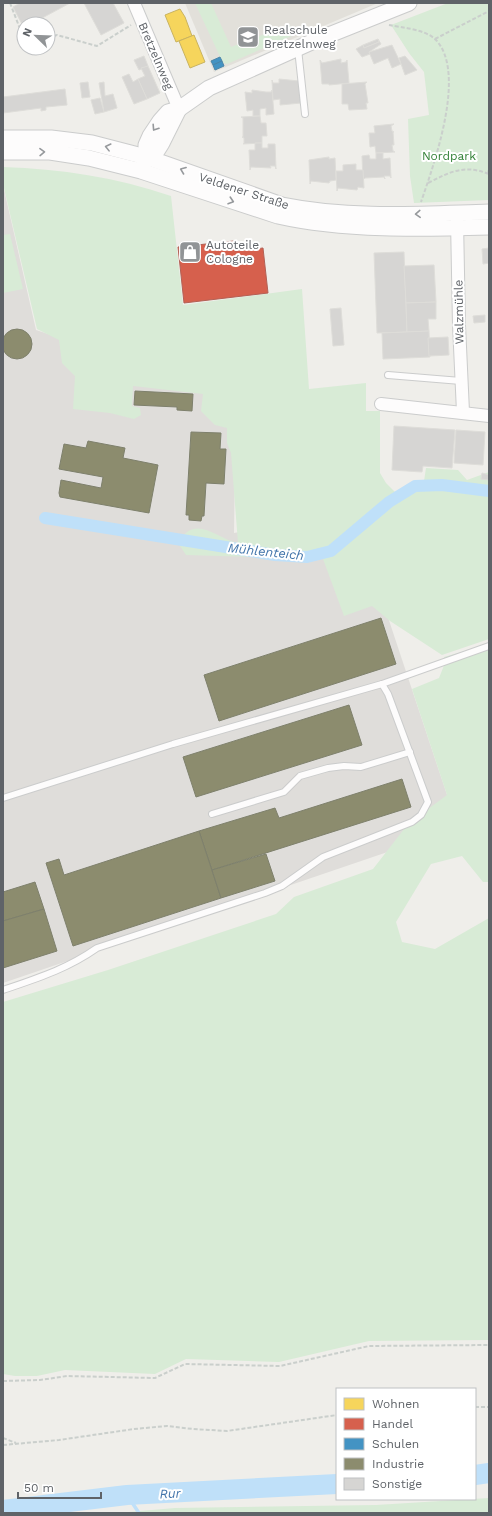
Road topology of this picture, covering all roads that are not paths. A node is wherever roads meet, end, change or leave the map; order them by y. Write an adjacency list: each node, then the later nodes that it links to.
1 (134, 3): 4 (street, Bretzelnweg)
2 (409, 3): 3 (street)
3 (298, 49): 4 (street); 5 (lane)
4 (179, 109): 8 (street)
5 (305, 114)
6 (3, 138): 8 (street, Veldener Straße, one-way to 6)
7 (3, 152): 8 (street, Veldener Straße, one-way to 8)
8 (143, 164): 10 (street, Veldener Straße, one-way to 8); 12 (street, Veldener Straße, one-way to 12)
9 (489, 212): 10 (street, Veldener Straße)
10 (457, 213): 12 (street, Walzmühle)
11 (489, 227): 12 (street, Veldener Straße)
12 (458, 228): 14 (street, Walzmühle)
13 (388, 376): 14 (lane)
14 (461, 381): 16 (street, Walzmühle)
15 (380, 404): 16 (street)
16 (463, 412): 17 (street)
17 (489, 416)
18 (489, 646): 19 (lane)
19 (382, 684): 20 (lane); 21 (lane)
20 (410, 752): 22 (lane); 23 (lane)
21 (3, 798)
22 (212, 814)
23 (3, 990)

